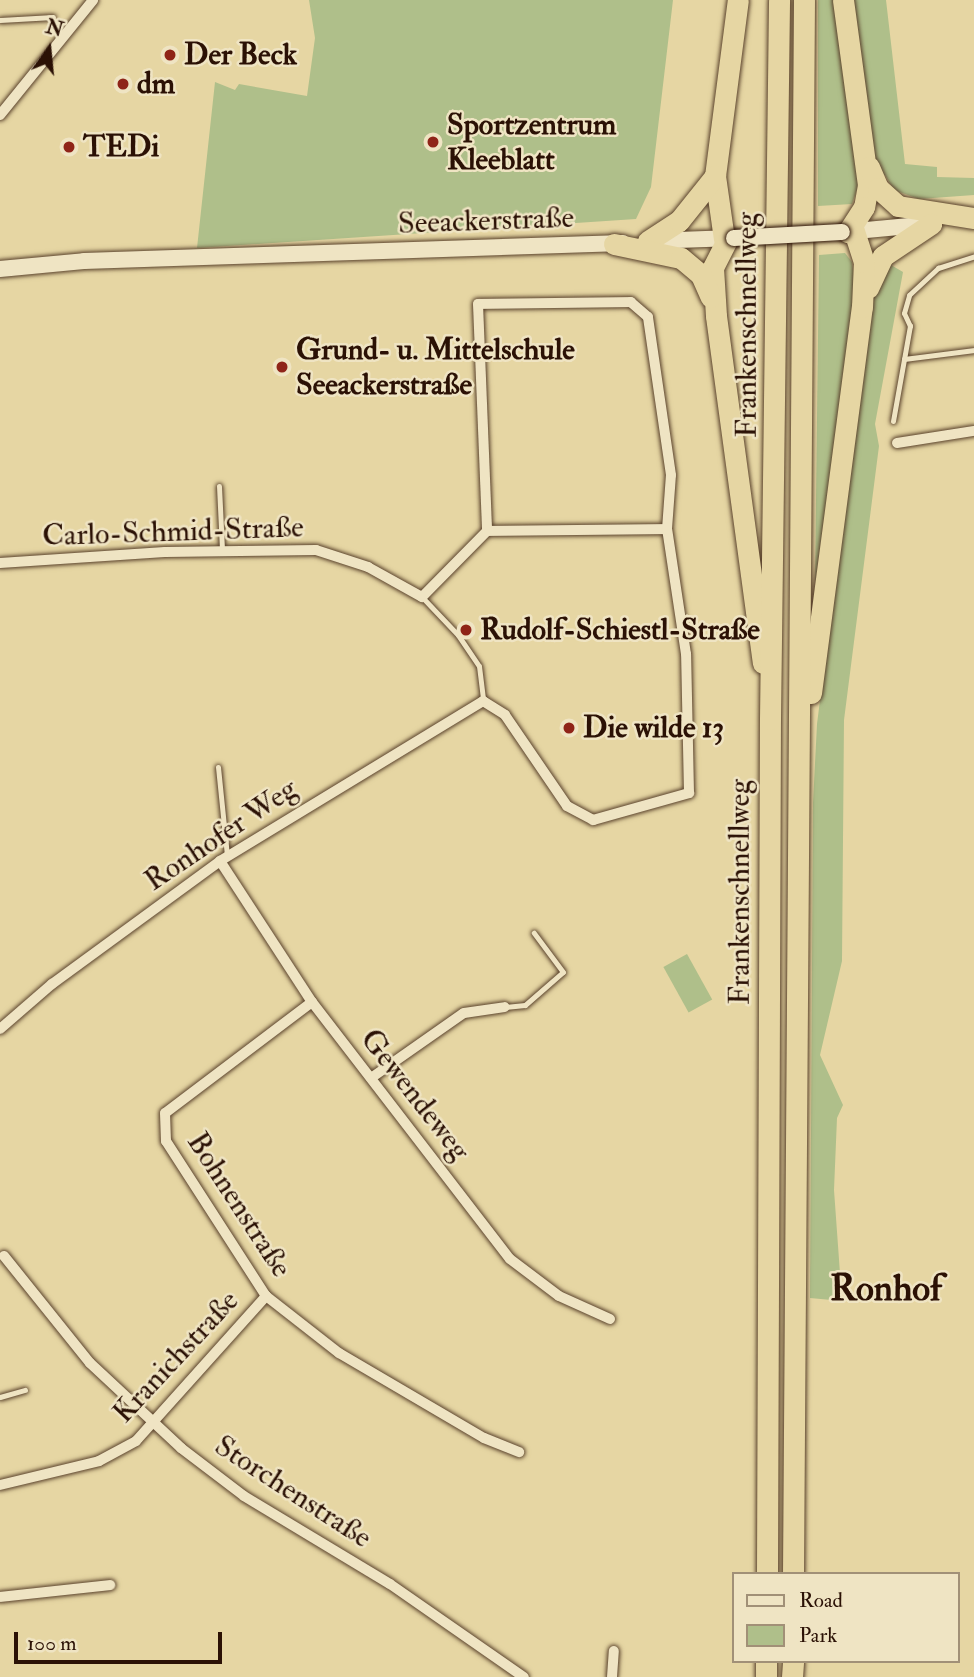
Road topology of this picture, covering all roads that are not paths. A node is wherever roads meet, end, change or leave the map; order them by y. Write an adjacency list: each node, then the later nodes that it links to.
1 (93, 0): 8 (street)
2 (738, 0): 10 (highway)
3 (779, 0): 33 (highway, Frankenschnellweg)
4 (804, 0): 34 (highway, Frankenschnellweg)
5 (843, 0): 9 (highway)
6 (53, 17): 7 (lane)
7 (0, 20)
8 (0, 116)
9 (863, 152): 11 (highway); 13 (highway)
10 (715, 176): 14 (highway); 15 (highway)
11 (974, 219): 12 (main road, Seeackerstraße)
12 (931, 224): 13 (main road, Seeackerstraße); 19 (highway)
13 (848, 232): 14 (main road, Seeackerstraße, bridge); 19 (highway)
14 (729, 238): 15 (main road, Seeackerstraße); 20 (highway)
15 (648, 241): 16 (main road, Seeackerstraße)
16 (614, 244): 18 (main road, Seeackerstraße); 20 (highway)
17 (974, 256): 22 (lane)
18 (0, 269)
19 (862, 307): 34 (highway)
20 (716, 316): 33 (highway)
21 (974, 350): 22 (lane)
22 (904, 359): 23 (lane)
23 (893, 421)
24 (974, 430): 25 (street)
25 (897, 443)
26 (219, 486): 29 (lane)
27 (667, 529): 28 (street); 28 (street); 32 (street)
28 (487, 531): 31 (street)
29 (222, 550): 30 (street, Carlo-Schmid-Straße); 31 (street, Carlo-Schmid-Straße)
30 (0, 563)
31 (422, 597): 32 (lane, Carlo-Schmid-Straße)
32 (483, 701): 36 (street, Ronhofer Weg)
33 (770, 719): 50 (highway, Frankenschnellweg)
34 (802, 757): 51 (highway, Frankenschnellweg)
35 (218, 767): 36 (lane)
36 (224, 858): 38 (street, Gewendeweg); 40 (street, Ronhofer Weg)
37 (534, 933): 39 (lane)
38 (312, 1002): 41 (street, Gewendeweg); 43 (street, Bohnenstraße)
39 (505, 1007): 41 (street)
40 (0, 1029)
41 (371, 1078): 44 (street, Gewendeweg)
42 (4, 1256): 47 (street, Storchenstraße)
43 (266, 1296): 47 (street, Kranichstraße); 48 (street, Bohnenstraße)
44 (610, 1319)
45 (25, 1390): 46 (lane)
46 (0, 1397)
47 (154, 1422): 49 (street, Kranichstraße); 55 (street, Storchenstraße)
48 (519, 1452)
49 (0, 1485)
50 (767, 1572)
51 (793, 1572)
52 (110, 1586): 53 (street)
53 (0, 1597)
54 (614, 1651): 56 (street)
55 (524, 1677)
56 (612, 1677)

